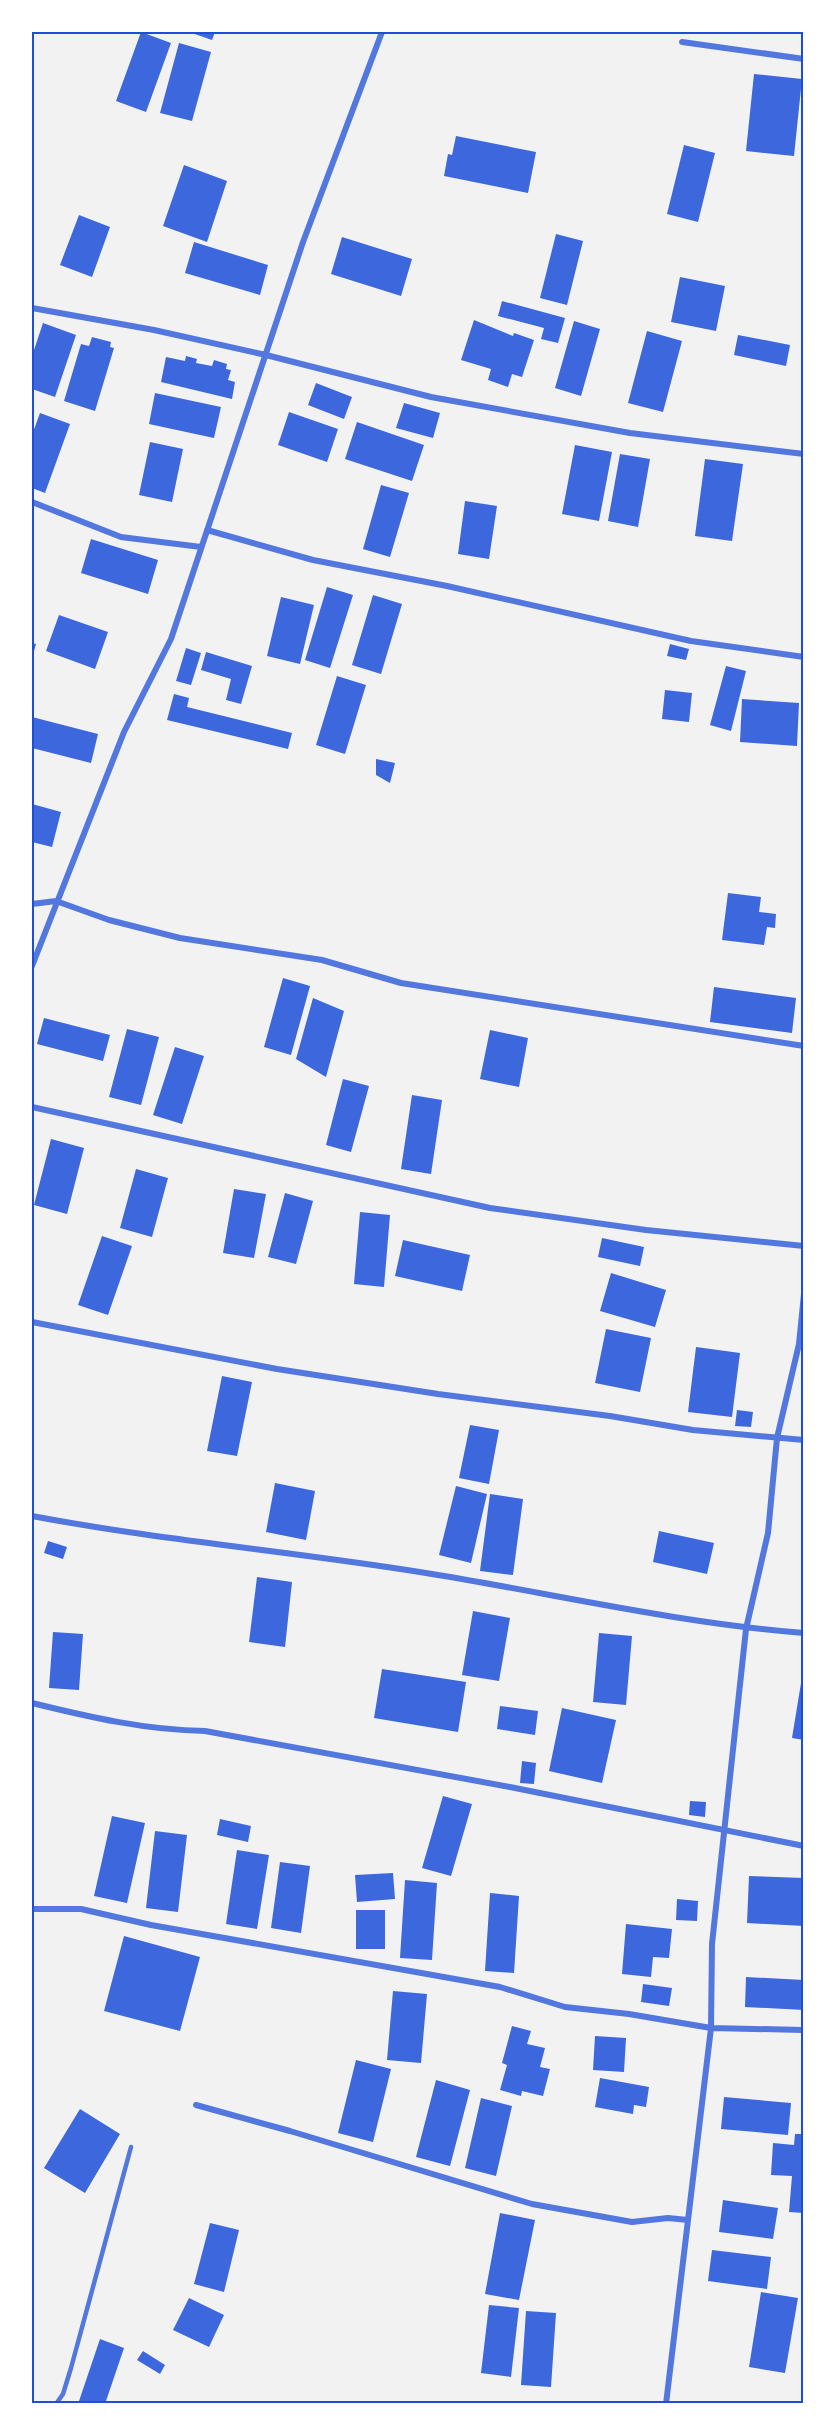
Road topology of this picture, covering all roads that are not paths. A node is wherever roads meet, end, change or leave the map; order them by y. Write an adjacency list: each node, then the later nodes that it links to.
1 (382, 32): 5 (street)
2 (682, 42): 3 (street)
3 (804, 58)
4 (32, 308): 5 (street)
5 (266, 355): 6 (street); 8 (street)
6 (804, 453)
7 (32, 502): 9 (street)
8 (207, 530): 9 (street); 10 (street)
9 (201, 547): 11 (street)
10 (804, 657)
11 (56, 901): 12 (street); 13 (street); 14 (street)
12 (32, 904)
13 (32, 966)
14 (804, 1046)
15 (32, 1107): 16 (street)
16 (804, 1246)
17 (804, 1294): 19 (street)
18 (32, 1322): 19 (street)
19 (777, 1437): 20 (street); 22 (street)
20 (804, 1440)
21 (32, 1516): 22 (street)
22 (747, 1629): 23 (street); 25 (street)
23 (804, 1633)
24 (32, 1703): 25 (street)
25 (723, 1830): 26 (street); 28 (street)
26 (804, 1845)
27 (32, 1909): 28 (street)
28 (711, 2028): 29 (street); 32 (street)
29 (804, 2030)
30 (196, 2105): 32 (street)
31 (131, 2147): 33 (lane)
32 (688, 2220): 34 (street)
33 (56, 2403)
34 (666, 2403)

